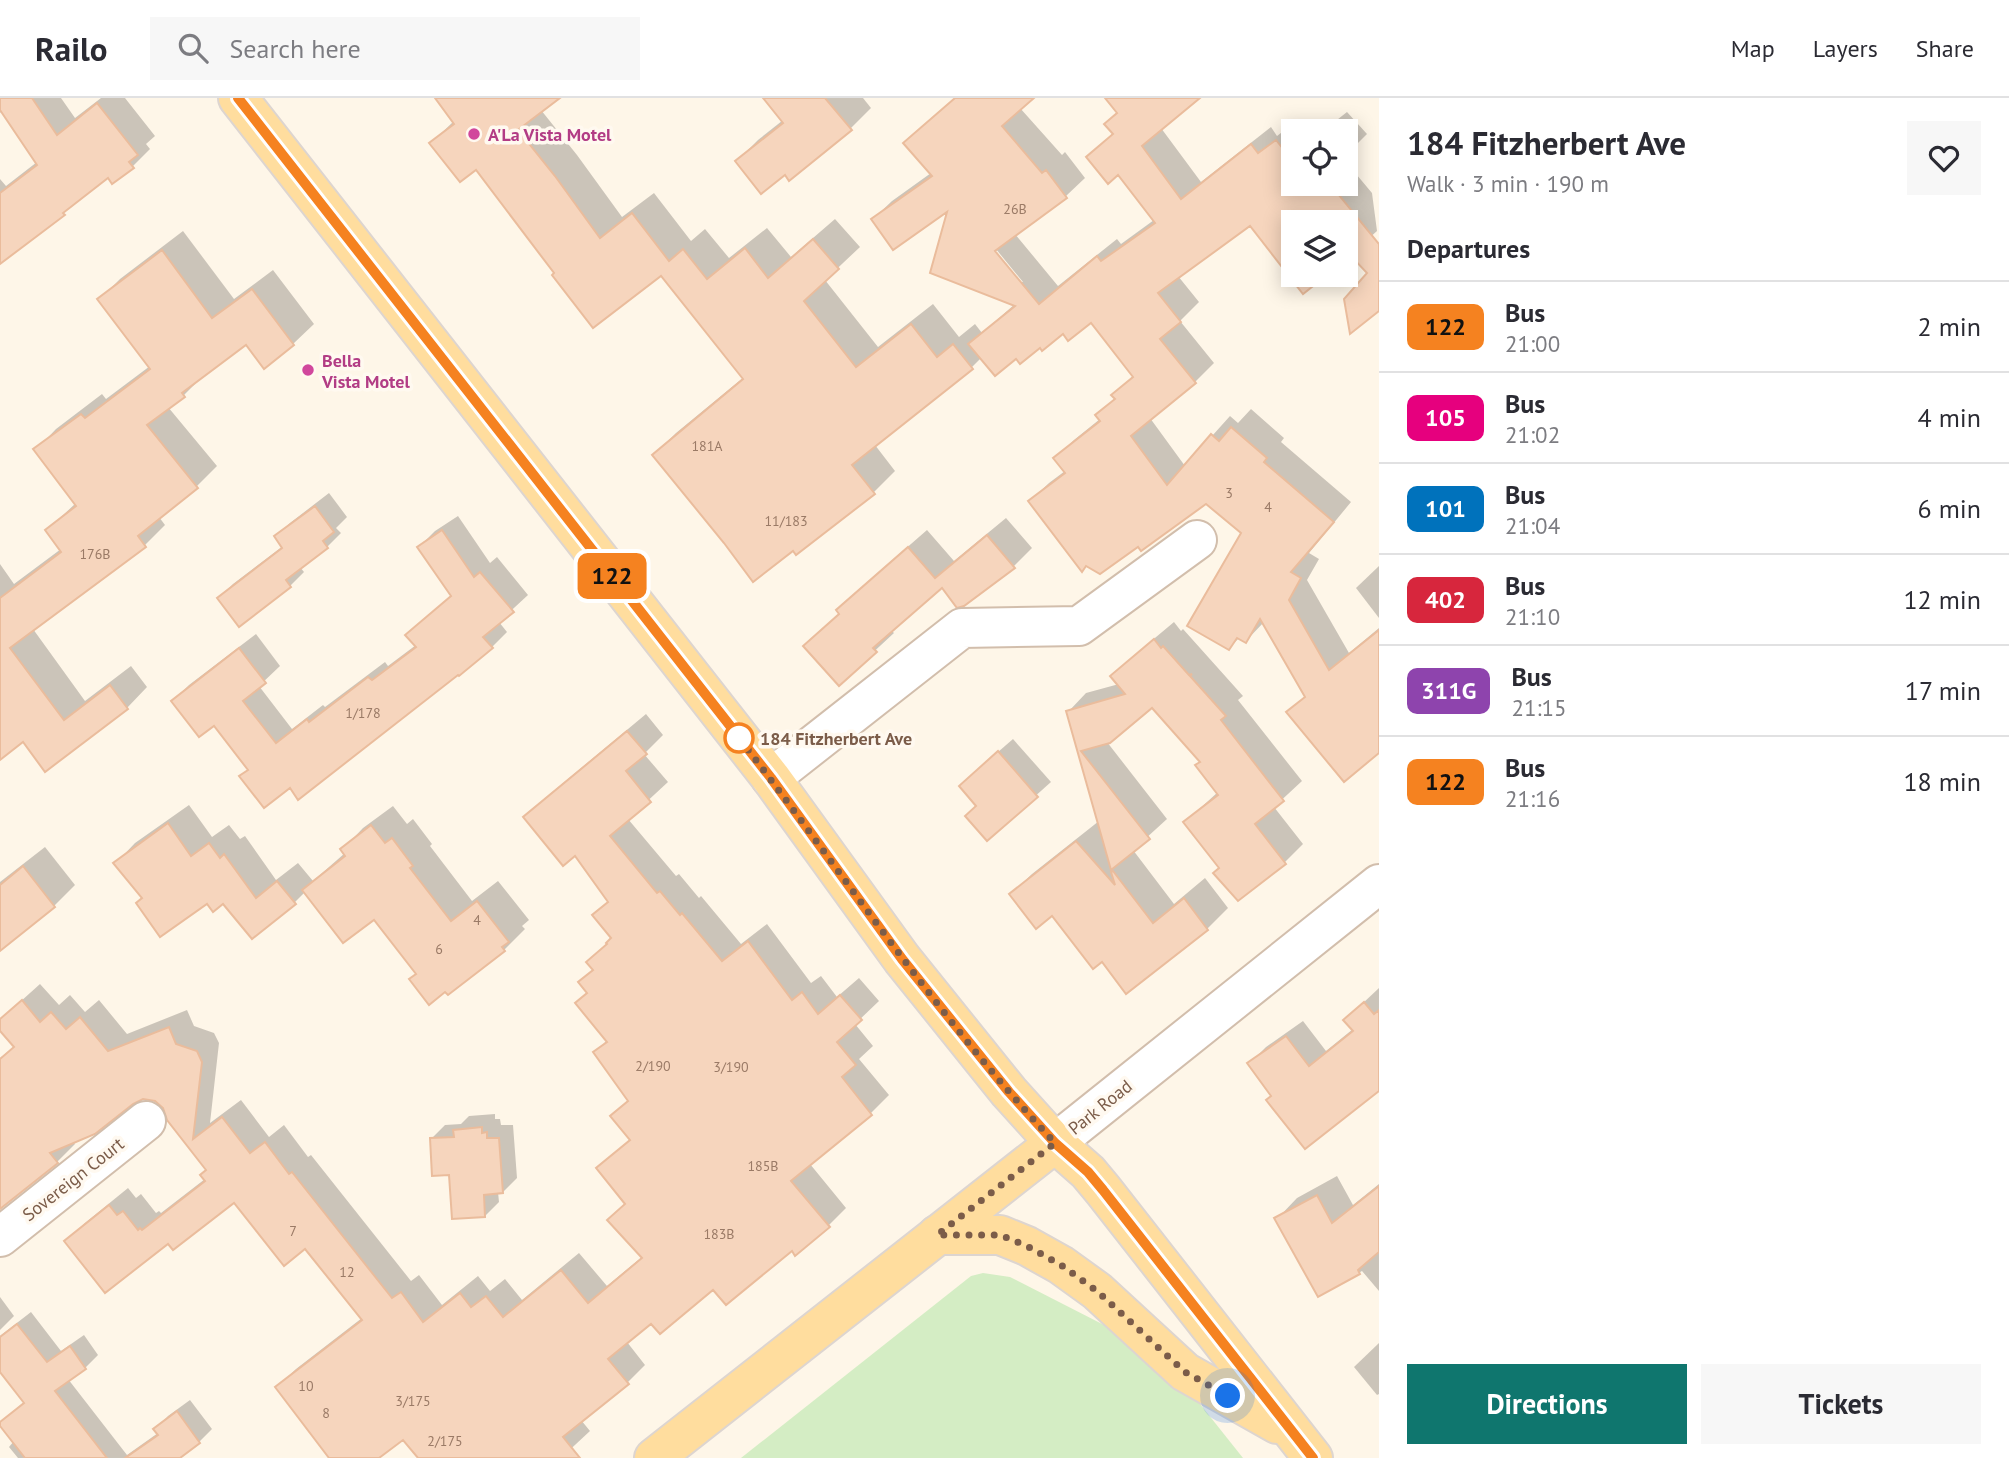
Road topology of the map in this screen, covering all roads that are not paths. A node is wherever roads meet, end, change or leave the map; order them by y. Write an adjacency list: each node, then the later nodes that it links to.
1 (238, 98): 3 (main road)
2 (1197, 540): 3 (street)
3 (771, 778): 6 (main road)
4 (1379, 884): 6 (street, Park Road)
5 (146, 1121): 8 (street, Sovereign Court)
6 (1055, 1143): 7 (main road, Park Road); 9 (main road)
7 (937, 1235): 9 (main road); 10 (main road, Park Road)
8 (0, 1237)
9 (1303, 1446)
10 (654, 1458)

